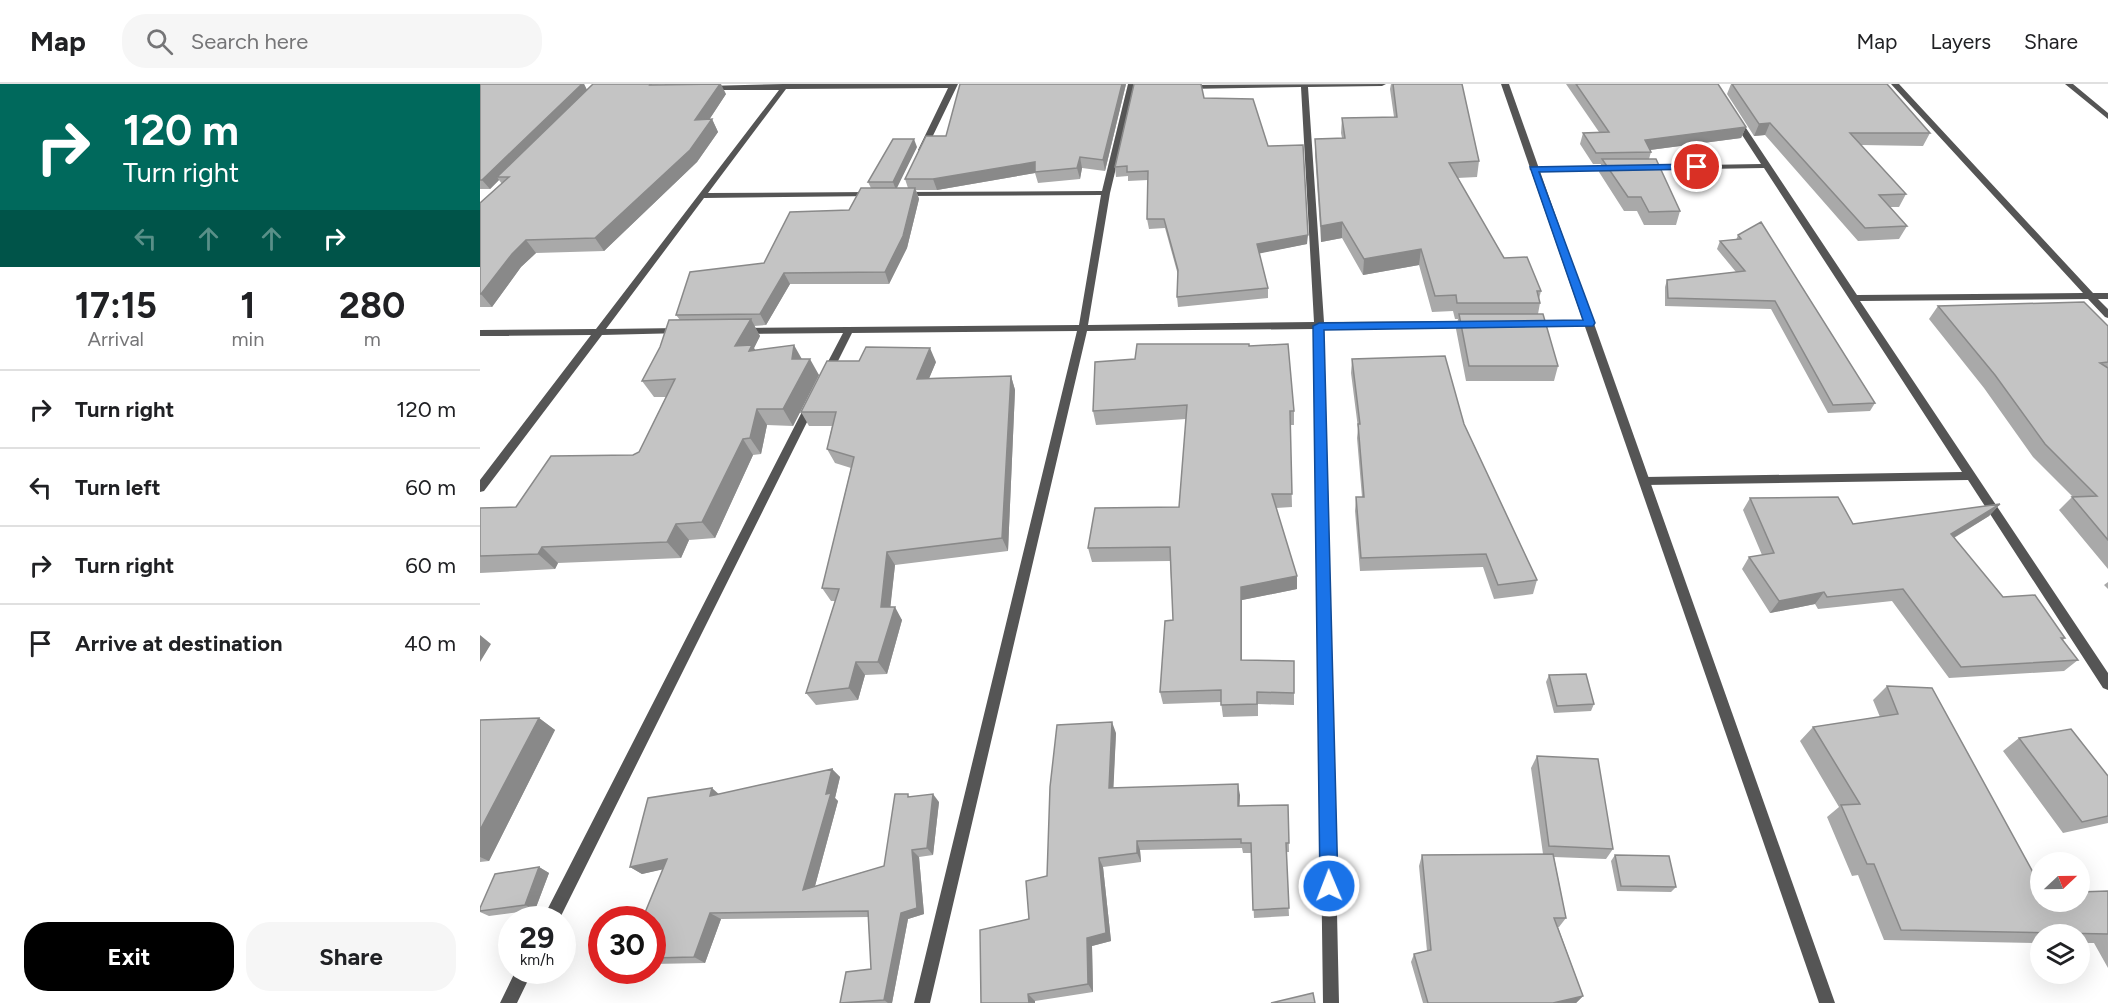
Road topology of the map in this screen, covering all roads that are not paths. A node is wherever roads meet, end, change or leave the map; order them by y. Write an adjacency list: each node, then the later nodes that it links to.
1 (1382, 84): 6 (street)
2 (1506, 84): 17 (street)
3 (1895, 84): 22 (street)
4 (2069, 84): 12 (street)
5 (954, 85): 7 (street); 13 (street)
6 (1304, 85): 9 (street); 29 (street)
7 (786, 86): 10 (street); 21 (street)
8 (1135, 86): 19 (street)
9 (1177, 87)
10 (704, 88)
11 (1731, 111): 14 (street)
12 (2108, 117)
13 (920, 155)
14 (1767, 166): 16 (street); 24 (street)
15 (1627, 168): 17 (street)
16 (1638, 168)
17 (1533, 169): 26 (street)
18 (905, 184): 20 (street)
19 (1106, 193): 20 (street); 30 (street)
20 (900, 194): 21 (street)
21 (703, 196): 32 (street)
22 (2091, 296): 23 (street); 24 (street); 25 (street)
23 (2108, 296)
24 (1854, 298): 36 (street)
25 (2108, 315)
26 (1589, 323): 28 (street); 37 (street)
27 (1484, 324): 29 (street)
28 (1519, 324)
29 (1319, 326): 30 (street); 44 (street)
30 (1083, 328): 31 (street); 43 (street)
31 (849, 330): 34 (street); 40 (street)
32 (598, 331): 33 (street); 35 (street); 38 (street)
33 (694, 331)
34 (729, 331)
35 (480, 333)
36 (1971, 476): 37 (street); 39 (street)
37 (1645, 481): 45 (street)
38 (480, 488)
39 (2108, 684)
40 (557, 906)
41 (518, 984): 42 (street)
42 (508, 1003)
43 (922, 1003)
44 (1331, 1003)
45 (1827, 1003)

